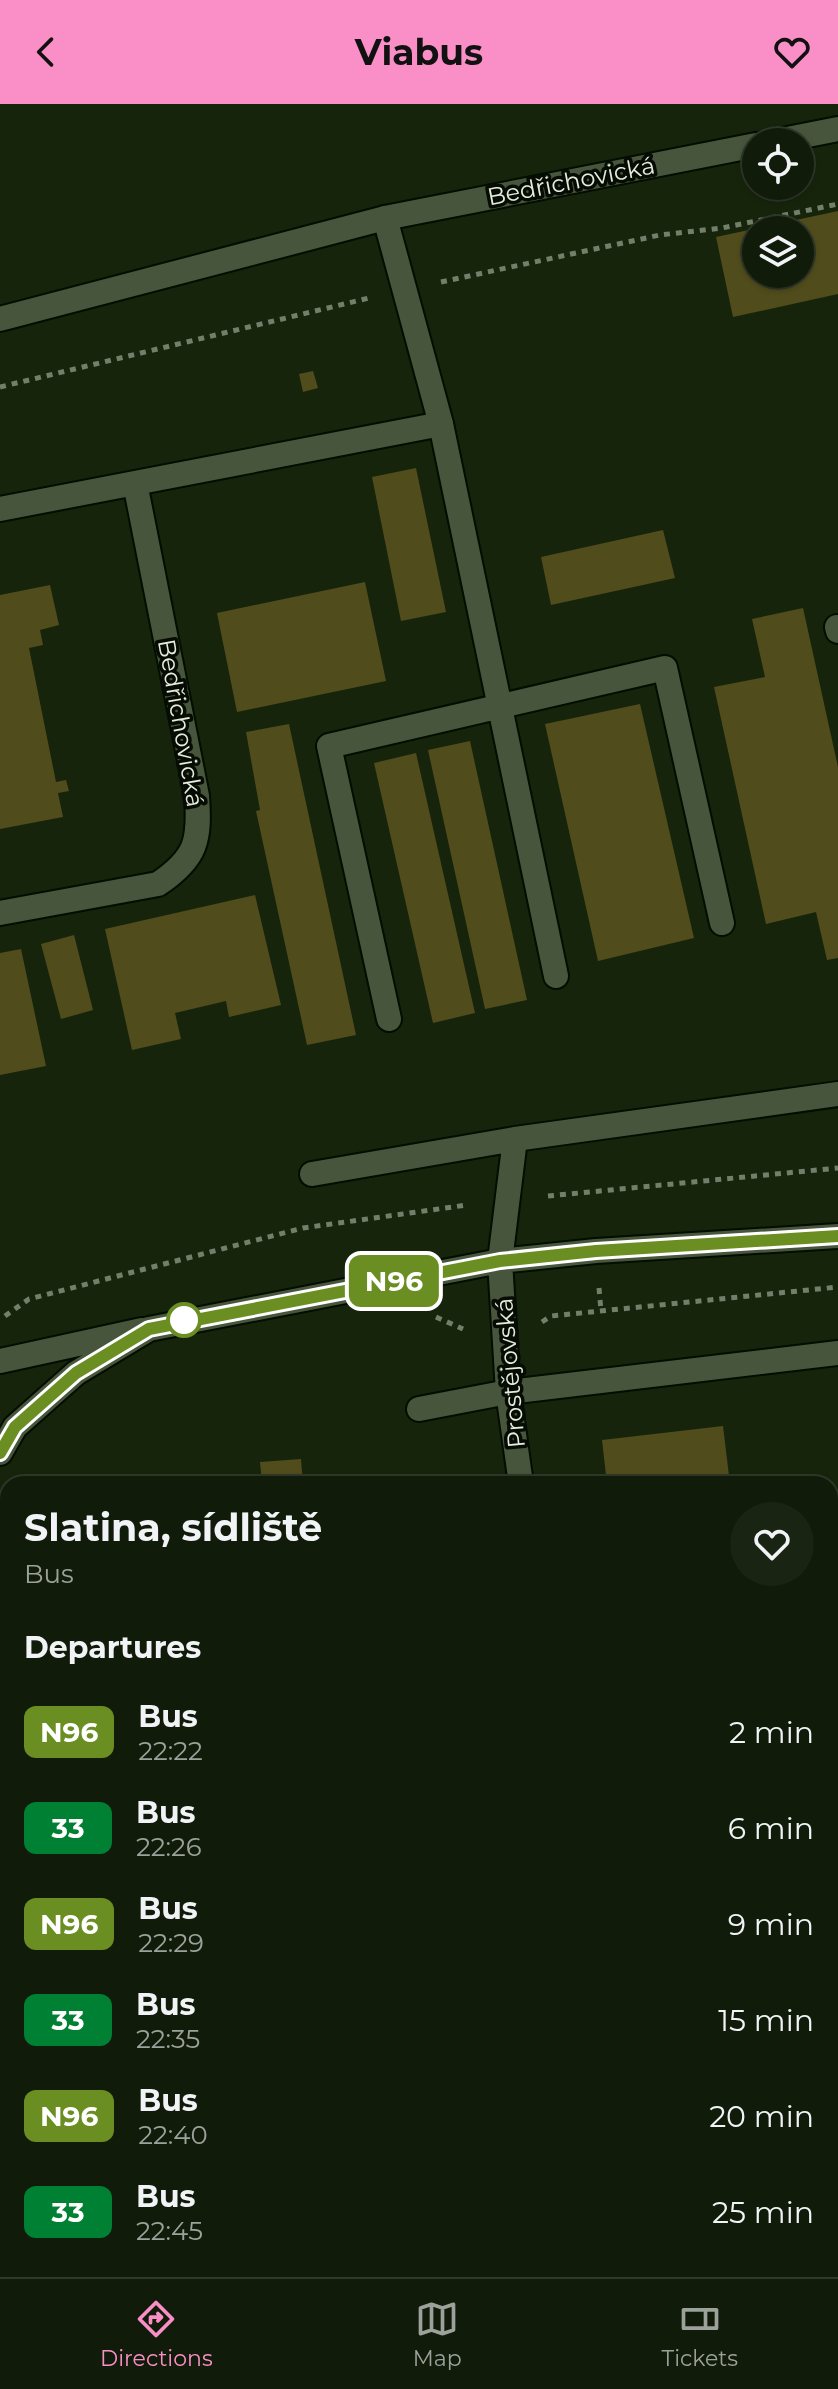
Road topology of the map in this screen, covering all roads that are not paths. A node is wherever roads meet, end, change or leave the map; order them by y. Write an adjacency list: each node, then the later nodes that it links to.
1 (838, 129): 2 (street)
2 (814, 134)
3 (742, 148): 4 (street, Bedřichovická)
4 (385, 218): 5 (street, Bedřichovická); 6 (street)
5 (0, 319)
6 (441, 424): 7 (street); 9 (street)
7 (135, 483): 8 (street); 10 (street, Bedřichovická)
8 (0, 509)
9 (500, 706): 11 (street); 12 (street); 13 (street)
10 (0, 913)
11 (722, 923)
12 (556, 976)
13 (389, 1019)
14 (838, 1094): 15 (street)
15 (515, 1139): 16 (street); 18 (street, Prostějovská)
16 (312, 1174)
17 (838, 1236): 18 (street)
18 (500, 1261): 19 (street); 22 (street, Prostějovská)
19 (149, 1329): 21 (street); 24 (street)
20 (838, 1353): 22 (street)
21 (0, 1361)
22 (508, 1392): 23 (street); 25 (street, Prostějovská)
23 (419, 1409)
24 (0, 1453)
25 (520, 1476)

